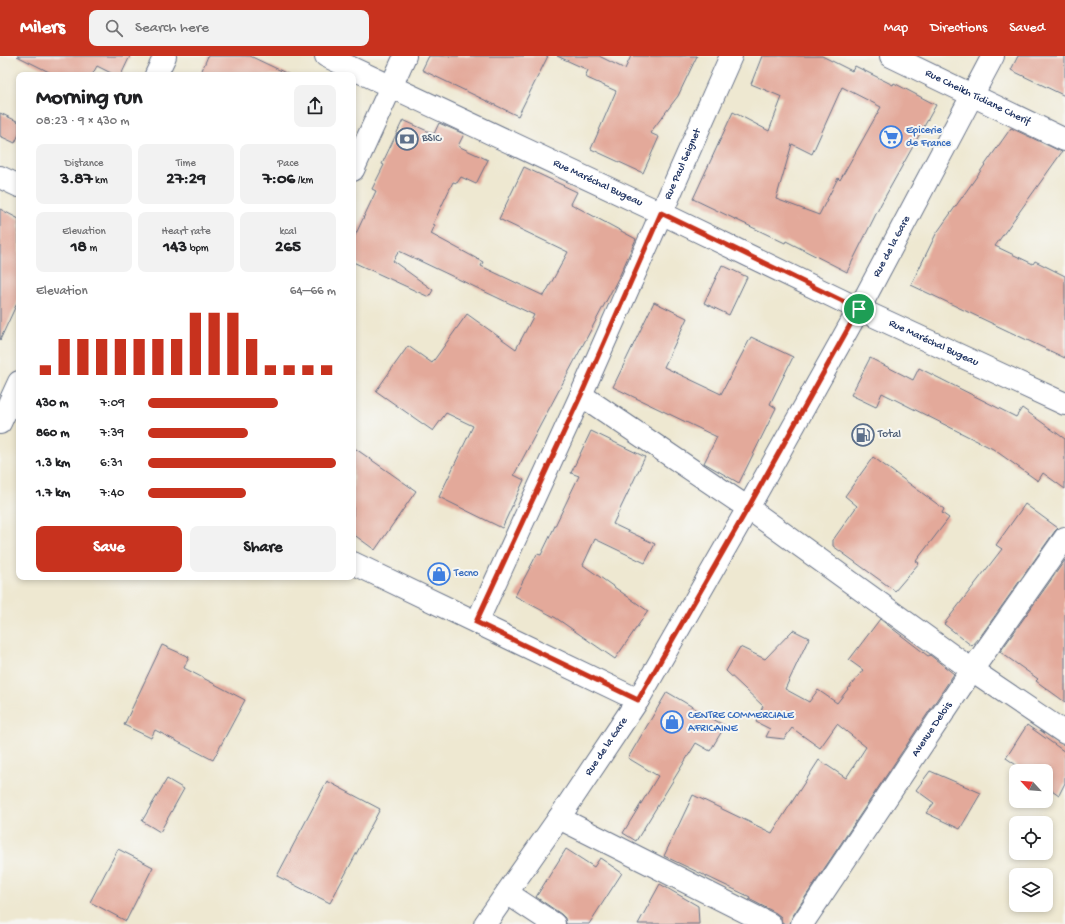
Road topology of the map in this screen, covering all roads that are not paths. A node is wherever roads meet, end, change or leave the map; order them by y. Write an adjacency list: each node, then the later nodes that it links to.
1 (165, 56): 7 (street)
2 (326, 56): 8 (street, Rue Maréchal Bugeau)
3 (405, 56): 8 (street)
4 (732, 56): 14 (street, Rue Paul Seignet)
5 (891, 56): 9 (street, Rue Cheikh Tidiane Cherif)
6 (993, 56): 9 (street, Rue de la Gare)
7 (157, 72)
8 (391, 87): 11 (street); 14 (street, Rue Maréchal Bugeau)
9 (972, 96): 10 (street, Rue Cheikh Tidiane Cherif); 15 (street, Rue de la Gare)
10 (1065, 140)
11 (356, 163)
12 (0, 177): 13 (street)
13 (16, 185)
14 (661, 213): 15 (street, Rue Maréchal Bugeau); 17 (street, Rue Paul Seignet)
15 (859, 309): 18 (street, Rue Maréchal Bugeau); 20 (street, Rue de la Gare)
16 (12, 394): 19 (street)
17 (581, 395): 20 (street); 23 (street, Rue Paul Seignet)
18 (1065, 404)
19 (0, 423)
20 (748, 508): 24 (street); 25 (street, Rue de la Gare)
21 (1065, 538): 24 (street, Avenue Delois)
22 (356, 563): 23 (street)
23 (476, 622): 25 (street)
24 (972, 670): 26 (street); 32 (street, Avenue Delois)
25 (638, 700): 27 (street, Rue de la Gare)
26 (1065, 733)
27 (559, 818): 28 (street, Rue de la Gare); 31 (street)
28 (507, 893): 29 (street, Rue de la Gare); 30 (street)
29 (485, 924)
30 (554, 924)
31 (770, 924)
32 (802, 924)

